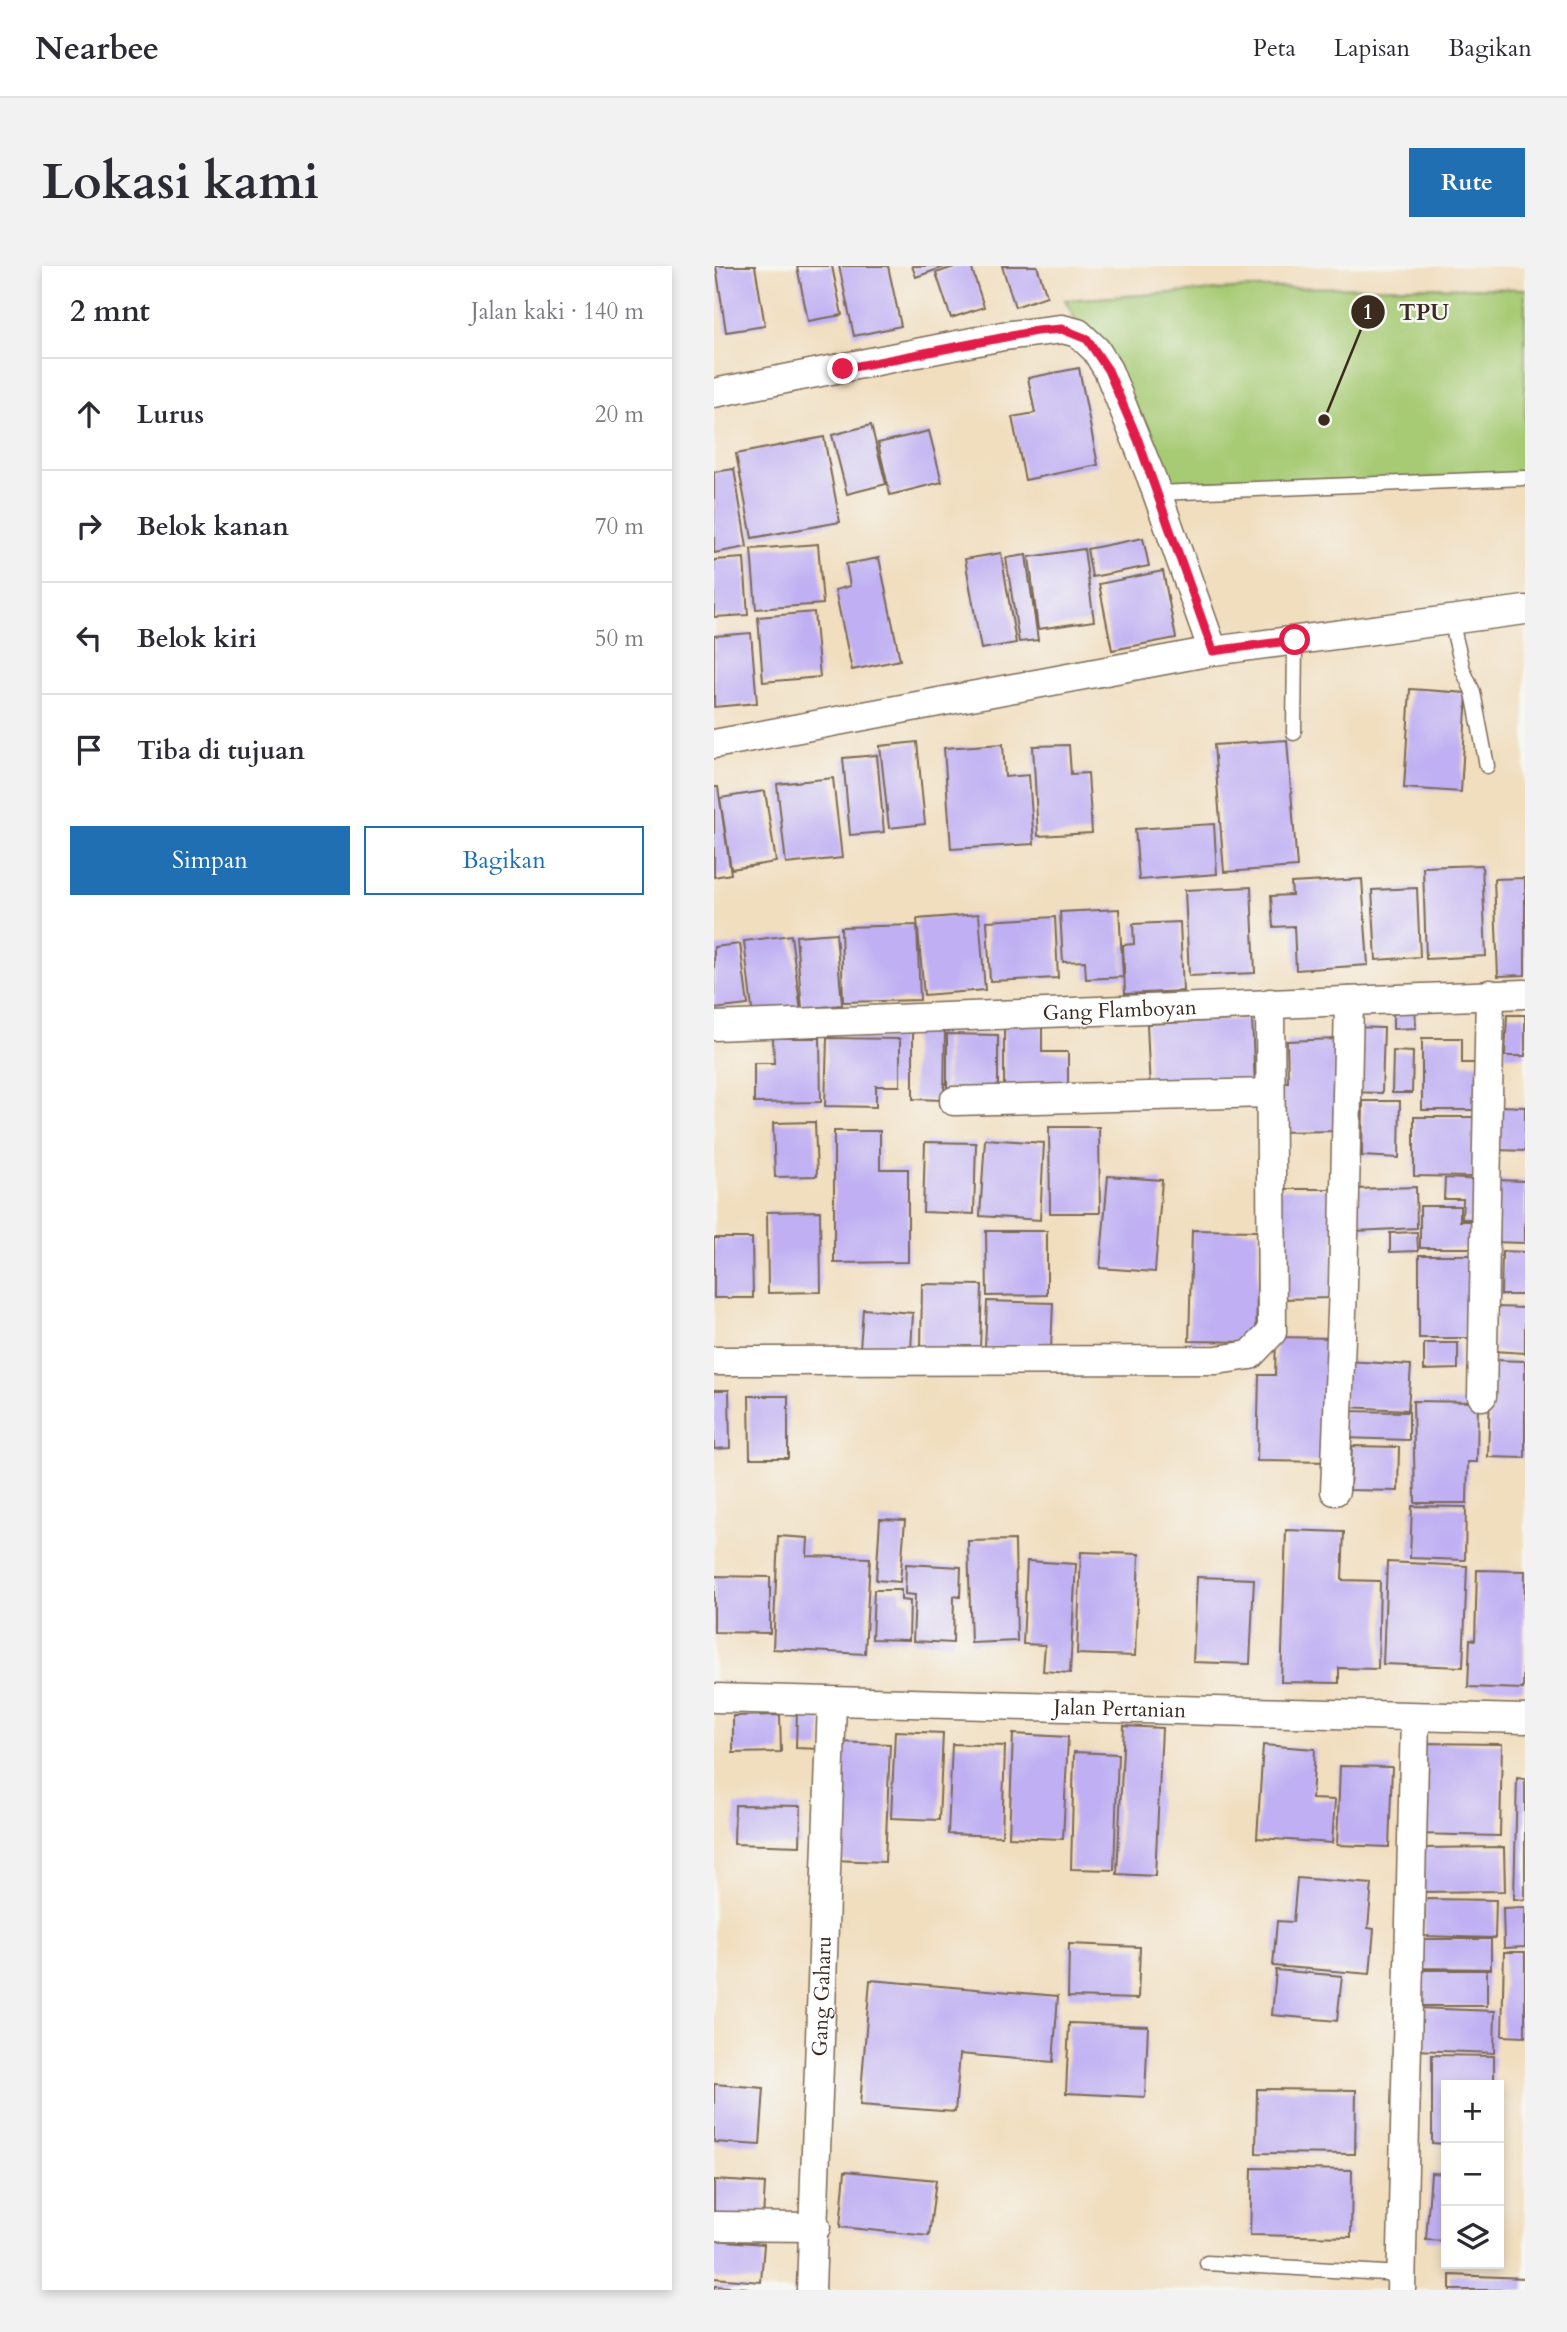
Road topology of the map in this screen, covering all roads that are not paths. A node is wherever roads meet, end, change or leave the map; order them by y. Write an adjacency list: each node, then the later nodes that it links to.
1 (714, 393): 3 (street)
2 (1525, 478): 3 (lane)
3 (1157, 493): 7 (street)
4 (1525, 610): 5 (street)
5 (1451, 620): 6 (street); 10 (lane)
6 (1295, 640): 7 (street); 8 (lane)
7 (1213, 651): 9 (street)
8 (1294, 733)
9 (714, 744)
10 (1487, 766)
11 (1490, 994): 12 (street, Gang Flamboyan); 13 (street, Gang Flamboyan); 19 (street)
12 (1525, 994)
13 (1349, 1001): 14 (street, Gang Flamboyan); 20 (street)
14 (1270, 1003): 15 (street, Gang Flamboyan); 16 (street)
15 (714, 1026)
16 (1269, 1093): 17 (street); 18 (street)
17 (954, 1101)
18 (714, 1361)
19 (1482, 1396)
20 (1335, 1491)
21 (714, 1699): 22 (street, Jalan Pertanian)
22 (832, 1703): 23 (street, Jalan Pertanian); 26 (street, Gang Gaharu)
23 (1415, 1718): 24 (street, Jalan Pertanian); 28 (street)
24 (1525, 1719)
25 (714, 2226): 26 (street)
26 (816, 2227): 29 (street, Gang Gaharu)
27 (1207, 2263): 28 (lane)
28 (1402, 2282)
29 (811, 2290)

